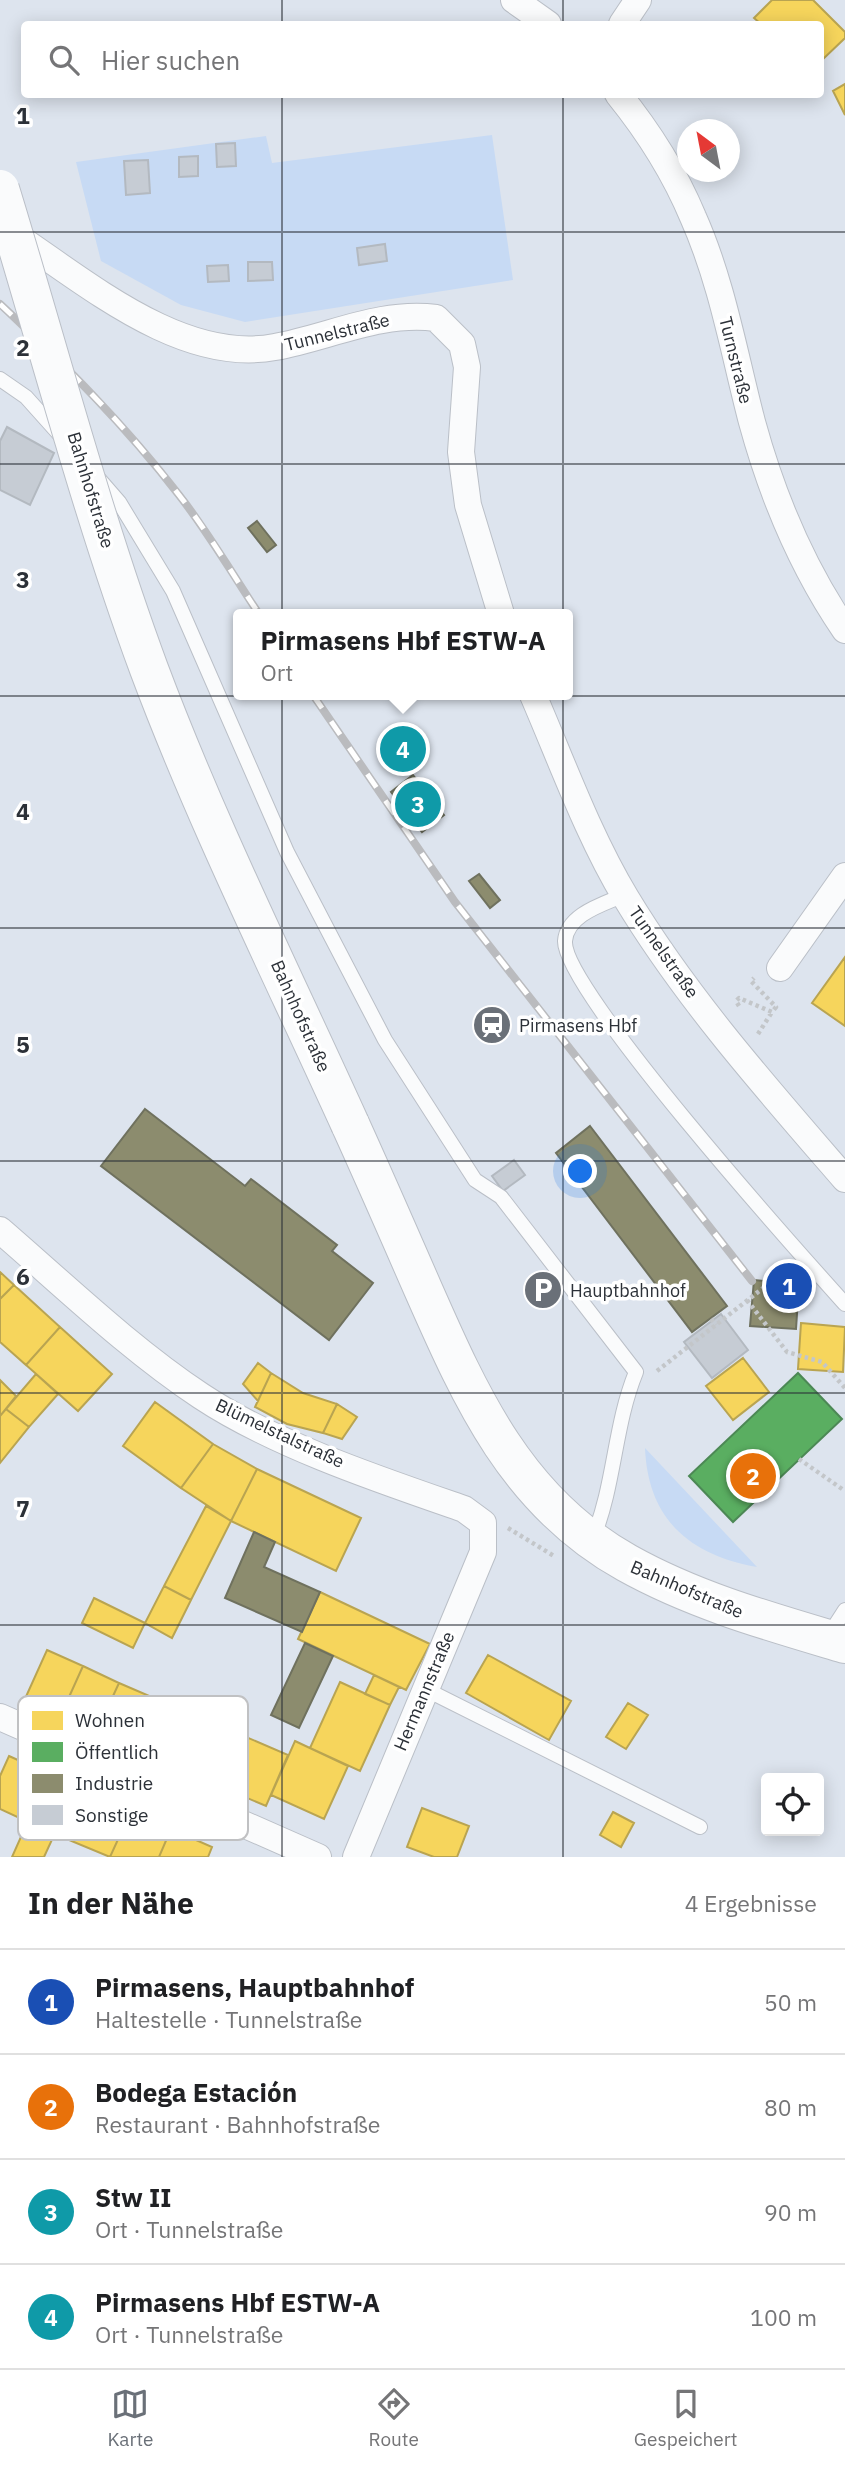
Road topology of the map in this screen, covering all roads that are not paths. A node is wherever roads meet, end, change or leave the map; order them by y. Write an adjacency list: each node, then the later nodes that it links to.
1 (514, 0): 3 (street)
2 (638, 0): 4 (street)
3 (544, 21)
4 (624, 21)
5 (621, 98): 10 (street, Turnstraße)
6 (0, 189): 19 (street, Bahnhofstraße, bridge)
7 (0, 225): 9 (street, Tunnelstraße)
8 (0, 379): 19 (lane)
9 (499, 609)
10 (845, 630)
11 (535, 700): 13 (street, Tunnelstraße)
12 (845, 876): 14 (street)
13 (624, 894): 15 (street, Tunnelstraße); 17 (lane)
14 (780, 968)
15 (845, 1179)
16 (0, 1230): 18 (street, Blümelstalstraße)
17 (845, 1304)
18 (483, 1523): 21 (street, Hermannstraße)
19 (592, 1540): 20 (street, Bahnhofstraße)
20 (839, 1631)
21 (425, 1689): 25 (lane); 27 (street, Hermannstraße)
22 (0, 1717): 23 (street)
23 (18, 1725)
24 (248, 1826): 26 (street)
25 (700, 1827)
26 (318, 1857)
27 (356, 1857)

